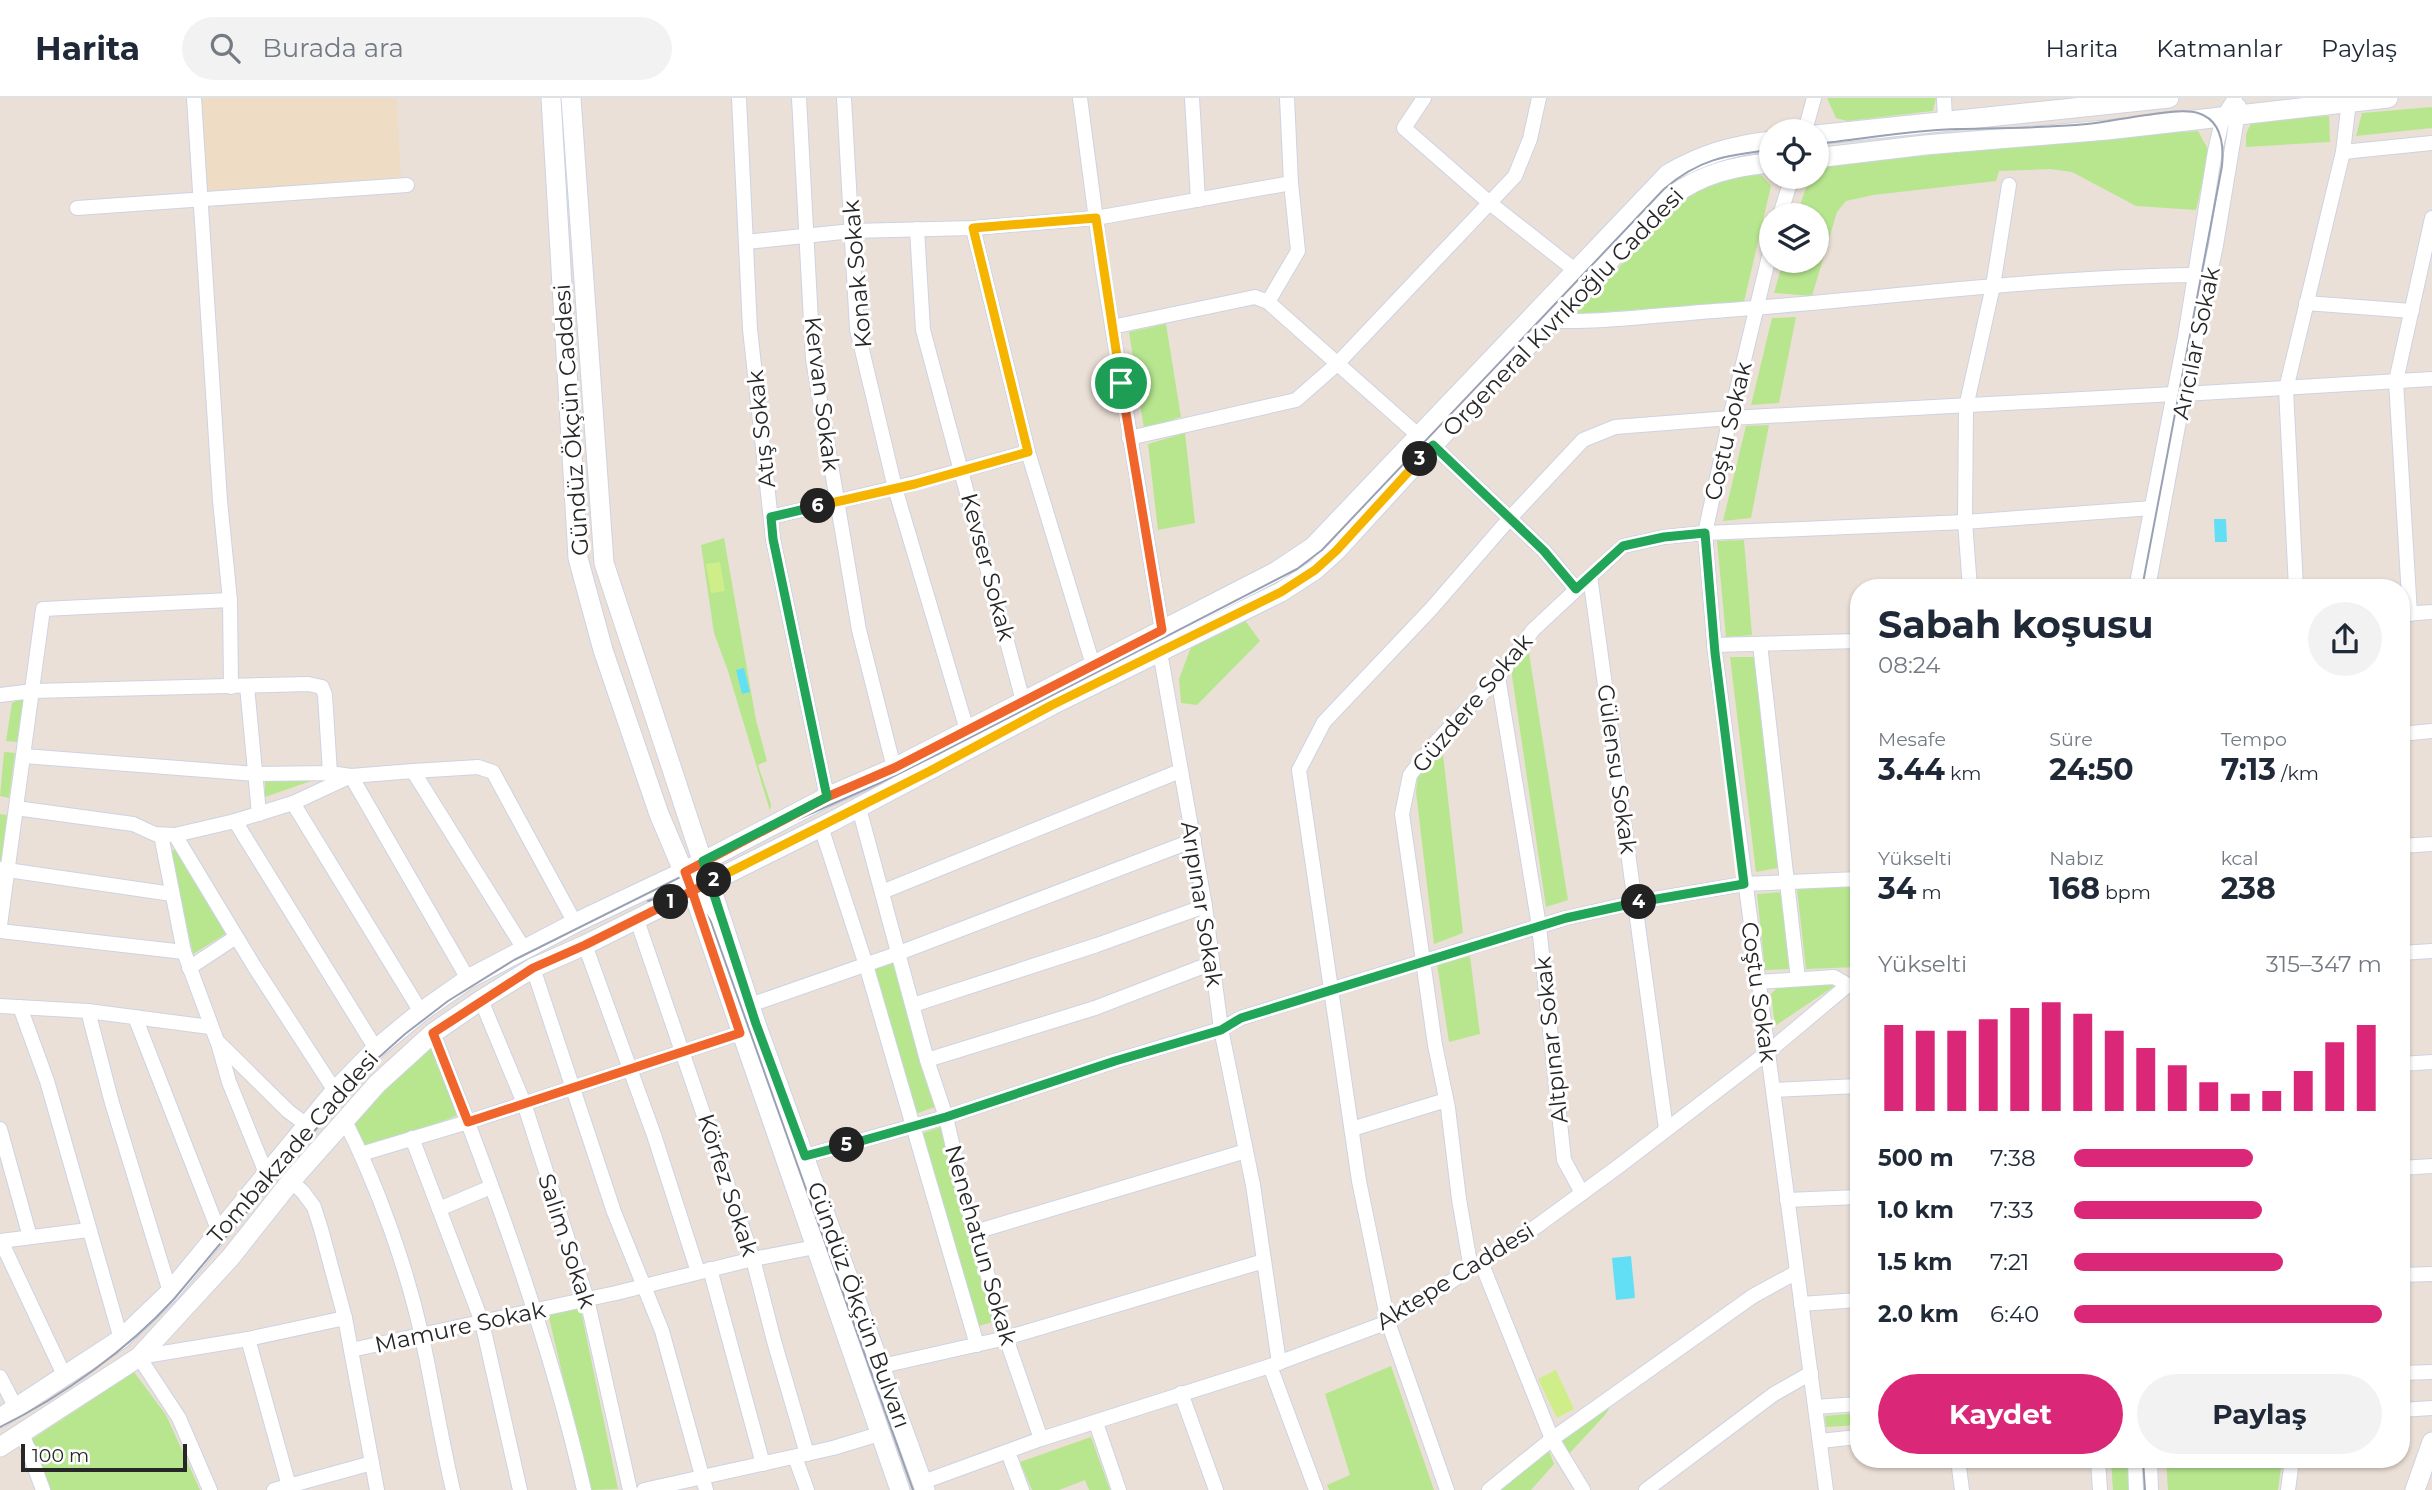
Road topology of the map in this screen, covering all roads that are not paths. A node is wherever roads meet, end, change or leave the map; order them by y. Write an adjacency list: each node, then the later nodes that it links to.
1 (194, 98): 30 (street)
2 (551, 98): 114 (main road, Gündüz Ökçün Caddesi)
3 (571, 98): 112 (main road, Gündüz Ökçün Caddesi)
4 (739, 98): 40 (street, Atış Sokak)
5 (799, 98): 39 (street, Kervan Sokak)
6 (844, 98): 38 (street, Konak Sokak)
7 (1080, 98): 34 (street)
8 (1192, 98): 31 (street)
9 (1287, 98): 27 (street)
10 (1424, 98): 32 (street)
11 (1539, 98): 32 (street)
12 (1814, 98): 19 (street)
13 (1944, 98): 20 (street)
14 (2169, 98): 17 (main road)
15 (2388, 98): 16 (main road)
16 (2349, 101): 18 (main road); 24 (street)
17 (2053, 104): 20 (main road)
18 (2234, 107): 25 (main road); 43 (street); 55 (street, Arıcılar Sokak)
19 (1808, 119)
20 (1945, 120): 21 (main road)
21 (1829, 133)
22 (1759, 143): 41 (main road)
23 (2432, 143): 24 (street)
24 (2343, 152): 46 (street)
25 (1829, 156)
26 (1759, 164): 49 (main road, Orgeneral Kıvrıkoğlu Caddesi)
27 (1291, 183): 31 (street); 45 (street)
28 (407, 185): 30 (street)
29 (2009, 185): 44 (street)
30 (200, 199): 33 (street); 76 (street)
31 (1198, 200): 34 (street)
32 (1491, 204): 41 (street); 51 (street)
33 (78, 208)
34 (1096, 218): 36 (street); 50 (street)
35 (2432, 218): 48 (street)
36 (973, 228): 37 (street); 60 (street)
37 (917, 229): 38 (street); 61 (street, Kevser Sokak)
38 (852, 230): 39 (street); 62 (street, Konak Sokak)
39 (806, 234): 40 (street); 63 (street, Kervan Sokak)
40 (746, 242): 65 (street, Atış Sokak)
41 (1576, 271): 59 (main road)
42 (1765, 273): 47 (street, Coştu Sokak)
43 (2195, 275): 44 (street); 55 (street)
44 (1993, 286): 47 (street); 56 (street)
45 (1268, 302): 50 (street); 51 (street)
46 (2306, 303): 48 (street); 54 (street)
47 (1757, 309): 49 (street); 57 (street, Coştu Sokak)
48 (2412, 311): 53 (street)
49 (1553, 321): 59 (main road, Orgeneral Kıvrıkoğlu Caddesi)
50 (1112, 327): 58 (street)
51 (1337, 363): 58 (street); 59 (street)
52 (2432, 379): 53 (street)
53 (2396, 381): 54 (street); 74 (street)
54 (2286, 389): 55 (street); 73 (street)
55 (2179, 394): 56 (street); 64 (street); 72 (street, Arıcılar Sokak)
56 (1966, 407): 57 (street); 67 (street)
57 (1730, 418): 66 (street); 68 (street, Coştu Sokak)
58 (1129, 438): 79 (street)
59 (1426, 440): 66 (street); 79 (main road, Tombakzade Caddesi); 83 (main road, Orgeneral Kıvrıkoğlu Caddesi)
60 (1028, 452): 61 (street); 84 (street)
61 (962, 471): 62 (street); 90 (street, Kevser Sokak)
62 (895, 488): 63 (street); 91 (street, Konak Sokak)
63 (836, 502): 65 (street); 95 (street, Kervan Sokak)
64 (2152, 508): 67 (street, Güzdere Sokak); 71 (street)
65 (771, 517): 101 (street, Atış Sokak)
66 (1510, 518): 75 (street); 146 (street)
67 (1965, 522): 68 (street, Güzdere Sokak); 70 (street)
68 (1705, 533): 69 (street, Güzdere Sokak); 82 (street, Coştu Sokak)
69 (1590, 576): 75 (street, Güzdere Sokak); 122 (street, Gülensu Sokak)
70 (1969, 579)
71 (2138, 579)
72 (2149, 579)
73 (2296, 579)
74 (2404, 579)
75 (1576, 589): 85 (street, Güzdere Sokak)
76 (230, 600): 87 (street); 88 (street)
77 (2432, 612): 78 (street)
78 (2410, 614)
79 (1162, 630): 84 (main road, Tombakzade Caddesi)
80 (1850, 641): 81 (street)
81 (1760, 644): 82 (street); 117 (street)
82 (1714, 645): 118 (street, Coştu Sokak)
83 (1160, 652): 97 (street, Arıpınar Sokak); 104 (main road, Orgeneral Kıvrıkoğlu Caddesi)
84 (1093, 665): 90 (main road, Tombakzade Caddesi)
85 (1498, 677): 127 (street, Altpınar Sokak); 136 (street, Güzdere Sokak)
86 (247, 686): 87 (street); 98 (street); 99 (street)
87 (231, 687): 88 (street)
88 (33, 691): 89 (street); 94 (street)
89 (0, 695)
90 (1023, 701): 91 (main road, Tombakzade Caddesi)
91 (967, 730): 95 (main road, Tombakzade Caddesi)
92 (2432, 732): 93 (street)
93 (2410, 733)
94 (24, 756): 99 (street); 103 (street)
95 (894, 768): 101 (main road, Tombakzade Caddesi)
96 (413, 771): 100 (street); 125 (street); 131 (street)
97 (1180, 771): 109 (street, Arıpınar Sokak); 120 (street)
98 (330, 773): 99 (street); 100 (street)
99 (256, 774): 105 (street)
100 (351, 776): 102 (street); 141 (street)
101 (827, 797): 112 (main road, Tombakzade Caddesi)
102 (293, 803): 105 (street); 153 (street)
103 (16, 808): 108 (street); 113 (street)
104 (859, 808): 107 (main road, Orgeneral Kıvrıkoğlu Caddesi); 120 (street, Nenehatun Sokak)
105 (259, 814): 106 (street)
106 (235, 821): 108 (street); 160 (street)
107 (821, 827): 116 (main road, Orgeneral Kıvrıkoğlu Caddesi); 138 (street)
108 (168, 835): 121 (street); 129 (street)
109 (1194, 840): 123 (street, Arıpınar Sokak); 135 (street)
110 (2432, 844): 111 (street)
111 (2410, 845)
112 (703, 861): 114 (main road, Tombakzade Caddesi); 116 (main road, Gündüz Ökçün Caddesi)
113 (3, 870): 121 (street); 126 (street)
114 (685, 872): 119 (main road, Gündüz Ökçün Caddesi); 125 (main road, Tombakzade Caddesi)
115 (1850, 879): 117 (street)
116 (711, 881): 119 (main road, Orgeneral Kıvrıkoğlu Caddesi); 148 (main road, Gündüz Ökçün Bulvarı)
117 (1787, 882): 118 (street); 142 (street)
118 (1744, 884): 122 (street); 143 (street, Coştu Sokak)
119 (692, 891): 124 (main road, Orgeneral Kıvrıkoğlu Caddesi); 158 (main road, Gündüz Ökçün Bulvarı)
120 (882, 892): 135 (street, Nenehatun Sokak)
121 (172, 894): 133 (street)
122 (1636, 902): 127 (street); 180 (street, Gülensu Sokak)
123 (1205, 906): 137 (street, Arıpınar Sokak); 149 (street)
124 (644, 916): 130 (main road, Tombakzade Caddesi); 161 (street, Körfez Sokak)
125 (575, 923): 131 (main road, Tombakzade Caddesi)
126 (0, 925)
127 (1539, 926): 136 (street); 190 (street, Altpınar Sokak)
128 (0, 931): 133 (street)
129 (236, 937): 139 (street); 170 (street)
130 (585, 945): 140 (main road, Tombakzade Caddesi); 166 (street)
131 (524, 949): 141 (main road, Tombakzade Caddesi)
132 (2432, 951): 134 (street)
133 (184, 952): 139 (street)
134 (2410, 952)
135 (899, 953): 138 (street); 149 (street, Nenehatun Sokak)
136 (1423, 961): 146 (street); 171 (street, Güzdere Sokak)
137 (1212, 963): 156 (street, Arıpınar Sokak); 163 (street)
138 (866, 965): 148 (street); 177 (street)
139 (189, 968): 155 (street)
140 (533, 968): 147 (main road, Tombakzade Caddesi); 168 (street)
141 (468, 979): 153 (main road, Tombakzade Caddesi)
142 (1798, 979): 143 (street); 144 (street)
143 (1758, 982): 162 (street, Coştu Sokak)
144 (1850, 984)
145 (1850, 987): 162 (street, Aktepe Caddesi)
146 (1333, 989): 156 (street); 179 (street)
147 (481, 1000): 157 (main road, Tombakzade Caddesi); 172 (street, Salim Sokak)
148 (750, 1005): 184 (main road, Gündüz Ökçün Bulvarı)
149 (913, 1005): 163 (street, Nenehatun Sokak)
150 (0, 1006): 151 (street)
151 (20, 1007): 152 (street); 194 (street)
152 (88, 1011): 154 (street); 208 (street)
153 (421, 1012): 160 (main road, Tombakzade Caddesi)
154 (135, 1017): 155 (street); 195 (street)
155 (210, 1027): 159 (street)
156 (1221, 1030): 173 (street); 182 (street, Arıpınar Sokak)
157 (433, 1033): 174 (main road, Tombakzade Caddesi); 175 (street)
158 (740, 1033): 161 (street); 199 (main road, Gündüz Ökçün Bulvarı)
159 (220, 1044): 176 (street); 187 (street)
160 (376, 1049): 170 (main road, Tombakzade Caddesi)
161 (683, 1052): 166 (street); 200 (street, Körfez Sokak)
162 (1768, 1052): 169 (street, Coştu Sokak); 180 (street, Aktepe Caddesi)
163 (928, 1060): 173 (street, Nenehatun Sokak)
164 (2432, 1062): 165 (street)
165 (2410, 1063)
166 (630, 1069): 168 (street); 203 (street)
167 (1850, 1086): 169 (street)
168 (572, 1088): 172 (street); 207 (street)
169 (1773, 1090): 192 (street, Coştu Sokak)
170 (335, 1091): 176 (main road, Tombakzade Caddesi)
171 (1446, 1100): 179 (street); 202 (street, Güzdere Sokak)
172 (524, 1103): 175 (street); 209 (street, Salim Sokak)
173 (946, 1117): 177 (street); 196 (street, Nenehatun Sokak)
174 (345, 1121): 183 (street); 188 (main road, Tombakzade Caddesi)
175 (468, 1122): 181 (street); 189 (street)
176 (308, 1126): 187 (main road, Tombakzade Caddesi)
177 (913, 1126): 184 (street); 220 (street)
178 (0, 1129): 197 (street)
179 (1352, 1129): 215 (street)
180 (1666, 1129): 190 (street, Aktepe Caddesi)
181 (412, 1138): 183 (street); 193 (street)
182 (1246, 1151): 196 (street); 201 (street, Arıpınar Sokak)
183 (361, 1154): 216 (street)
184 (805, 1156): 224 (main road, Gündüz Ökçün Bulvarı)
185 (2432, 1167): 186 (street)
186 (2410, 1168)
187 (266, 1174): 195 (main road, Tombakzade Caddesi)
188 (291, 1181): 213 (street); 222 (main road, Tombakzade Caddesi)
189 (491, 1187): 193 (street); 212 (street)
190 (1582, 1193): 202 (street, Aktepe Caddesi)
191 (1850, 1197): 192 (street)
192 (1787, 1200): 204 (street, Coştu Sokak)
193 (439, 1209): 214 (street)
194 (88, 1230): 197 (street); 218 (street)
195 (219, 1232): 208 (main road, Tombakzade Caddesi)
196 (975, 1232): 217 (street, Nenehatun Sokak)
197 (30, 1237): 198 (street)
198 (1, 1241): 229 (street)
199 (815, 1247): 200 (street, Mamure Sokak); 238 (main road, Gündüz Ökçün Bulvarı)
200 (753, 1259): 203 (street, Mamure Sokak); 246 (street, Körfez Sokak)
201 (1264, 1261): 217 (street); 223 (street, Arıpınar Sokak)
202 (1476, 1266): 215 (street, Aktepe Caddesi); 241 (street, Güzdere Sokak)
203 (704, 1270): 207 (street, Mamure Sokak); 248 (street)
204 (1797, 1272): 211 (street, Coştu Sokak); 241 (street)
205 (2432, 1274): 206 (street)
206 (2410, 1275)
207 (644, 1286): 209 (street, Mamure Sokak); 254 (street)
208 (170, 1292): 218 (main road, Tombakzade Caddesi)
209 (587, 1299): 212 (street, Mamure Sokak); 265 (street, Salim Sokak)
210 (1850, 1301): 211 (street)
211 (1801, 1304): 226 (street, Coştu Sokak)
212 (534, 1310): 214 (street, Mamure Sokak); 264 (street)
213 (345, 1318): 219 (street); 221 (street)
214 (482, 1322): 216 (street, Mamure Sokak); 263 (street)
215 (1388, 1322): 223 (street, Aktepe Caddesi); 273 (street)
216 (422, 1336): 221 (street, Mamure Sokak); 262 (street)
217 (1006, 1338): 220 (street); 240 (street, Nenehatun Sokak)
218 (121, 1339): 229 (main road, Tombakzade Caddesi)
219 (248, 1339): 222 (street); 255 (street)
220 (977, 1345): 224 (street)
221 (351, 1350): 247 (street)
222 (139, 1357): 237 (main road, Tombakzade Caddesi); 259 (street)
223 (1275, 1365): 230 (street, Aktepe Caddesi); 272 (street, Arıpınar Sokak)
224 (882, 1366): 256 (main road, Gündüz Ökçün Bulvarı)
225 (2432, 1372): 227 (street)
226 (1811, 1373): 232 (street, Coştu Sokak); 276 (street)
227 (2410, 1373)
228 (0, 1377): 235 (street)
229 (65, 1377): 235 (main road, Tombakzade Caddesi)
230 (1181, 1393): 236 (street, Aktepe Caddesi); 271 (street)
231 (1850, 1405): 232 (street)
232 (1815, 1408): 242 (street, Coştu Sokak)
233 (2432, 1408): 234 (street)
234 (2410, 1409)
235 (8, 1413)
236 (1096, 1423): 240 (street, Aktepe Caddesi); 270 (street)
237 (22, 1433): 244 (main road, Tombakzade Caddesi); 258 (street)
238 (879, 1434): 246 (street); 268 (main road, Gündüz Ökçün Bulvarı)
239 (1850, 1438): 242 (street)
240 (1041, 1439): 245 (street, Aktepe Caddesi)
241 (1552, 1439): 274 (street); 275 (street, Güzdere Sokak)
242 (1820, 1441): 257 (street, Coştu Sokak)
243 (2432, 1441): 282 (main road)
244 (0, 1447)
245 (1008, 1452): 256 (street, Aktepe Caddesi); 269 (street)
246 (801, 1455): 248 (street); 267 (street, Körfez Sokak)
247 (372, 1463): 255 (street); 261 (street)
248 (763, 1464): 254 (street)
249 (1959, 1468): 277 (street)
250 (2099, 1468): 278 (street)
251 (2135, 1468): 279 (street)
252 (2150, 1468): 280 (street)
253 (2291, 1468): 281 (street)
254 (703, 1483): 266 (street)
255 (289, 1486): 260 (street)
256 (924, 1486)
257 (1824, 1489)
258 (43, 1490)
259 (210, 1490)
260 (274, 1490)
261 (377, 1490)
262 (453, 1490)
263 (520, 1490)
264 (584, 1490)
265 (630, 1490)
266 (644, 1490)
267 (807, 1490)
268 (900, 1490)
269 (1021, 1490)
270 (1119, 1490)
271 (1216, 1490)
272 (1316, 1490)
273 (1447, 1490)
274 (1489, 1490)
275 (1583, 1490)
276 (1646, 1490)
277 (1962, 1490)
278 (2100, 1490)
279 (2136, 1490)
280 (2151, 1490)
281 (2288, 1490)
282 (2415, 1490)

